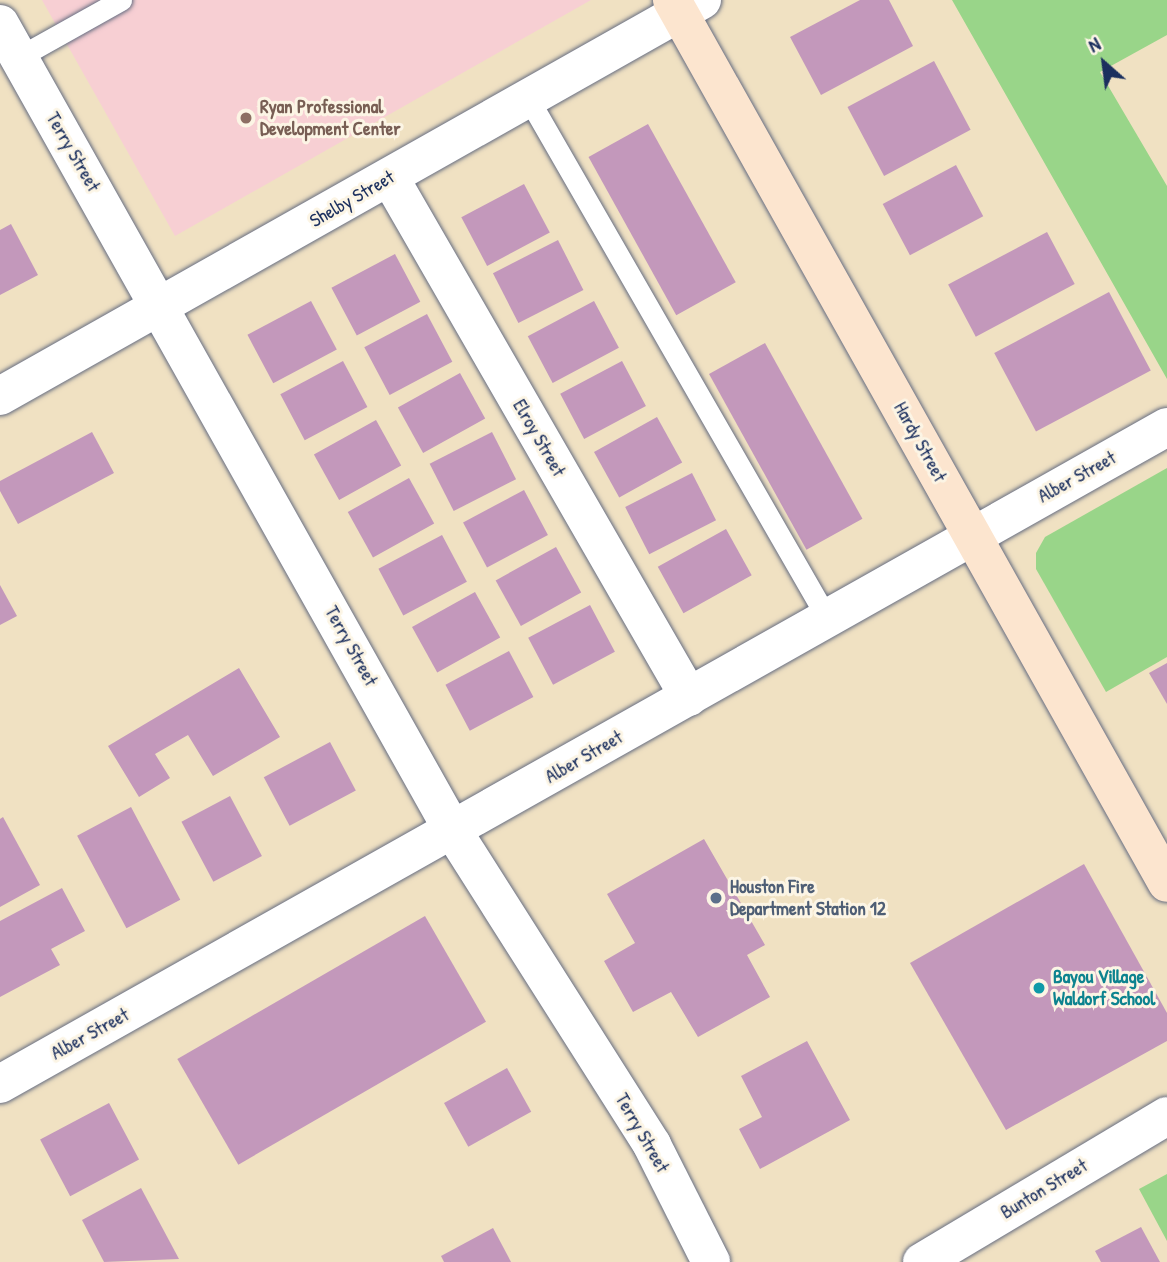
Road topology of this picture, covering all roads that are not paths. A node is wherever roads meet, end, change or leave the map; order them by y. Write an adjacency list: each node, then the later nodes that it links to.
1 (121, 0): 4 (lane)
2 (684, 4): 5 (street, Shelby Street); 10 (main road, Hardy Street)
3 (0, 24): 4 (street, Terry Street)
4 (19, 57): 7 (street, Terry Street)
5 (528, 98): 6 (street, Shelby Street); 11 (lane)
6 (390, 178): 7 (street, Shelby Street); 12 (street, Elroy Street)
7 (162, 307): 8 (street, Shelby Street); 13 (street, Terry Street)
8 (0, 396)
9 (1167, 427): 10 (street, Alber Street)
10 (972, 536): 11 (street, Alber Street); 14 (main road, Hardy Street)
11 (827, 618): 12 (street, Alber Street)
12 (688, 698): 13 (street, Alber Street)
13 (453, 831): 15 (street, Alber Street); 17 (street, Terry Street)
14 (1167, 883)
15 (0, 1084)
16 (1167, 1116): 18 (street, Bunton Street)
17 (711, 1262)
18 (922, 1262)

